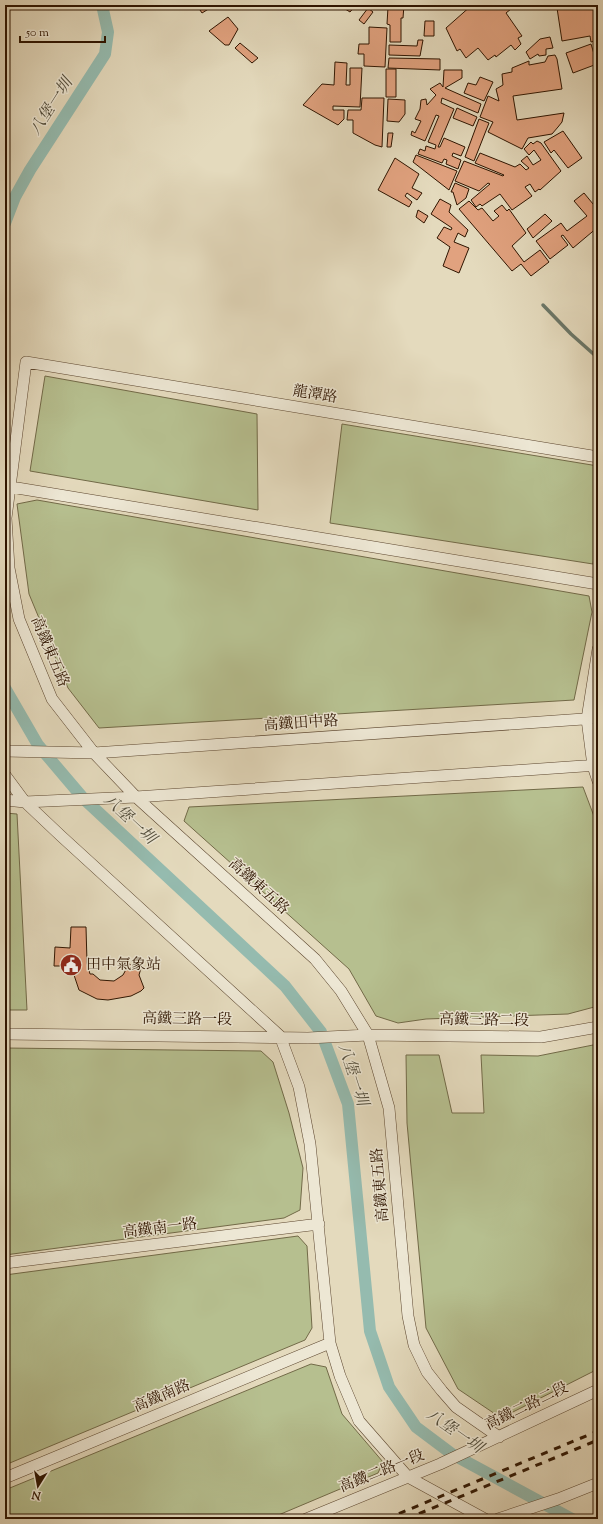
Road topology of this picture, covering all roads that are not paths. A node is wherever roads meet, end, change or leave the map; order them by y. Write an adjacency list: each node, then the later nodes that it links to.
1 (26, 362): 2 (street, 龍潭路); 3 (street, 高鐵東五路)
2 (598, 457)
3 (7, 487): 4 (street); 8 (street, 高鐵東五路)
4 (598, 584)
5 (598, 649): 6 (street)
6 (592, 718): 8 (street, 高鐵田中路); 9 (street)
7 (5, 751): 8 (street, 高鐵田中路)
8 (94, 753): 12 (street, 高鐵東五路)
9 (595, 766): 11 (street); 12 (street)
10 (5, 775): 14 (street)
11 (598, 781)
12 (136, 797): 14 (street); 17 (street, 高鐵東五路)
13 (5, 800): 14 (street)
14 (25, 802): 18 (street)
15 (598, 1027): 17 (street, 高鐵三路二段)
16 (5, 1034): 18 (street, 高鐵三路一段)
17 (368, 1035): 18 (street, 高鐵三路一段); 23 (street, 高鐵東五路)
18 (280, 1036): 19 (street)
19 (318, 1224): 20 (street, 高鐵南一路); 21 (street)
20 (5, 1264)
21 (330, 1343): 25 (street); 26 (street, 高鐵南路)
22 (598, 1390): 23 (street, 高鐵二路二段)
23 (499, 1437): 24 (street, 高鐵二路二段)
24 (469, 1451): 25 (street, 高鐵二路一段)
25 (408, 1476): 28 (street, 高鐵二路一段); 29 (street)
26 (5, 1478)
27 (596, 1485): 30 (street)
28 (306, 1519)
29 (486, 1519)
30 (498, 1519)

